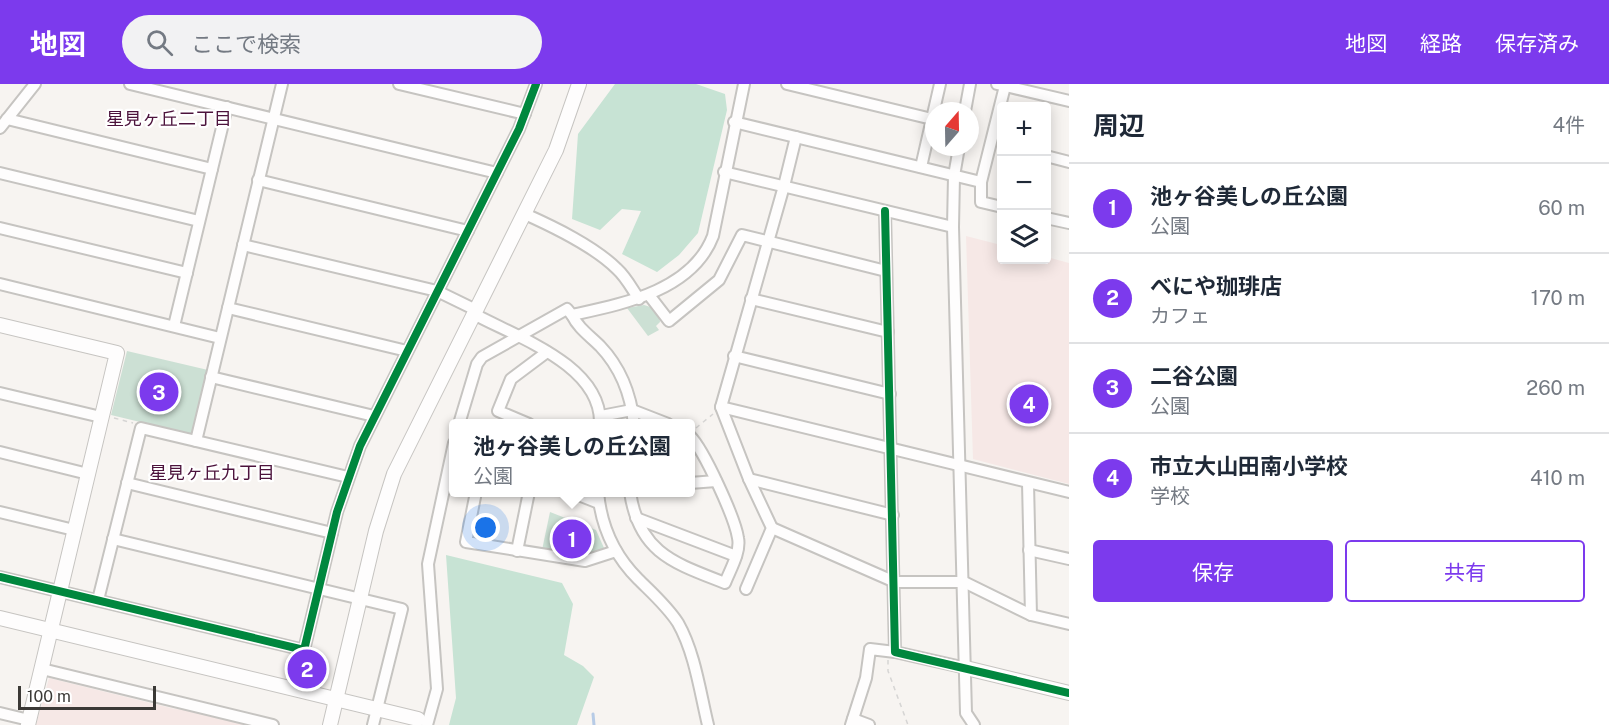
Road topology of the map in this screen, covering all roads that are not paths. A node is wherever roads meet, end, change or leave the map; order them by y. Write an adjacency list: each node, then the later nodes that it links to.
1 (35, 84): 20 (street)
2 (130, 84): 15 (street)
3 (282, 84): 18 (street)
4 (399, 84): 16 (street)
5 (536, 84): 16 (street)
6 (579, 84): 38 (street)
7 (744, 84): 19 (street)
8 (787, 84): 17 (street)
9 (940, 84): 13 (street)
10 (970, 84): 14 (street)
11 (1001, 85): 12 (street); 22 (street)
12 (1069, 101)
13 (936, 102)
14 (967, 102)
15 (227, 107): 18 (street); 28 (street)
16 (525, 114): 31 (street)
17 (925, 117)
18 (273, 118): 31 (street); 33 (street)
19 (735, 122): 21 (street); 29 (street)
20 (4, 124): 28 (street)
21 (796, 137): 27 (street); 35 (street)
22 (996, 145): 34 (street)
23 (925, 150): 27 (street)
24 (957, 156): 32 (street)
25 (1051, 157): 26 (street)
26 (1069, 162)
27 (921, 167): 32 (street)
28 (212, 169): 40 (street)
29 (724, 172): 35 (street); 51 (street)
30 (0, 173): 40 (street)
31 (497, 173): 44 (street)
32 (954, 176): 34 (street); 42 (street)
33 (258, 180): 44 (street); 46 (street)
34 (981, 182): 36 (street)
35 (784, 186): 37 (street); 45 (street)
36 (997, 206)
37 (885, 211): 42 (street); 47 (street)
38 (525, 214): 51 (street); 54 (street)
39 (1051, 219): 41 (street)
40 (199, 221): 48 (street)
41 (1069, 223)
42 (952, 227): 82 (street)
43 (0, 228): 48 (street)
44 (468, 231): 50 (street)
45 (768, 243): 47 (street); 51 (street); 52 (street)
46 (243, 244): 50 (street); 53 (street)
47 (886, 271): 58 (street)
48 (187, 273): 57 (street)
49 (0, 284): 57 (street)
50 (437, 291): 54 (street); 61 (street)
51 (644, 297): 55 (street)
52 (751, 299): 58 (street); 63 (street)
53 (228, 308): 60 (street); 61 (street)
54 (475, 312): 59 (street); 113 (street)
55 (572, 315): 59 (street); 68 (street)
56 (0, 325): 70 (street)
57 (174, 326): 60 (street)
58 (888, 332): 66 (street)
59 (518, 337): 62 (street); 71 (street)
60 (220, 338): 64 (street)
61 (407, 351): 69 (street)
62 (547, 352): 72 (street); 73 (street)
63 (734, 356): 66 (street); 67 (street)
64 (211, 377): 69 (street); 77 (street)
65 (0, 393): 70 (street)
66 (890, 394): 79 (street)
67 (721, 407): 79 (street); 85 (street)
68 (632, 410): 74 (street); 75 (street); 76 (street)
69 (374, 416): 84 (street)
70 (106, 417): 83 (street)
71 (460, 419)
72 (519, 419)
73 (600, 419)
74 (603, 419)
75 (633, 419)
76 (657, 419)
77 (196, 441): 84 (street); 87 (street)
78 (695, 442): 86 (street)
79 (892, 449): 82 (street); 96 (street)
80 (0, 452): 83 (street)
81 (449, 462): 126 (street)
82 (960, 466): 89 (street); 109 (street)
83 (88, 474): 99 (street)
84 (348, 477): 100 (street)
85 (749, 479): 96 (street); 98 (street)
86 (716, 481): 88 (street); 105 (street)
87 (127, 483): 100 (street); 101 (street)
88 (695, 483)
89 (1028, 483): 90 (street); 102 (street)
90 (1069, 492)
91 (475, 497): 103 (street)
92 (529, 497): 103 (street)
93 (631, 497): 97 (street)
94 (598, 498): 104 (street)
95 (0, 512): 99 (street)
96 (893, 515): 108 (street)
97 (636, 518): 105 (street); 105 (street)
98 (772, 528): 108 (street); 111 (street)
99 (75, 530): 112 (street)
100 (332, 533): 110 (street)
101 (113, 539): 110 (street); 114 (street)
102 (1029, 550): 106 (street); 115 (street)
103 (517, 551): 104 (street)
104 (616, 551): 132 (street)
105 (736, 556)
106 (1069, 559)
107 (0, 577): 112 (street)
108 (895, 582): 109 (street); 119 (street)
109 (964, 582): 115 (street); 120 (street)
110 (318, 589): 113 (street); 114 (street)
111 (746, 589)
112 (60, 591): 114 (street); 118 (street)
113 (360, 599): 123 (street); 124 (street)
114 (98, 600)
115 (1031, 615): 117 (street)
116 (0, 618): 118 (street)
117 (1069, 624)
118 (50, 630): 121 (street); 123 (street)
119 (891, 651): 120 (street); 127 (street)
120 (966, 668): 122 (street); 134 (street)
121 (42, 669): 128 (street); 129 (street)
122 (1069, 693)
123 (336, 699): 124 (street); 130 (street)
124 (376, 709): 126 (street); 131 (street)
125 (0, 713): 128 (street)
126 (423, 722)
127 (852, 722): 133 (street)
128 (28, 723)
129 (273, 725)
130 (330, 725)
131 (373, 725)
132 (708, 725)
133 (869, 725)
134 (974, 725)

